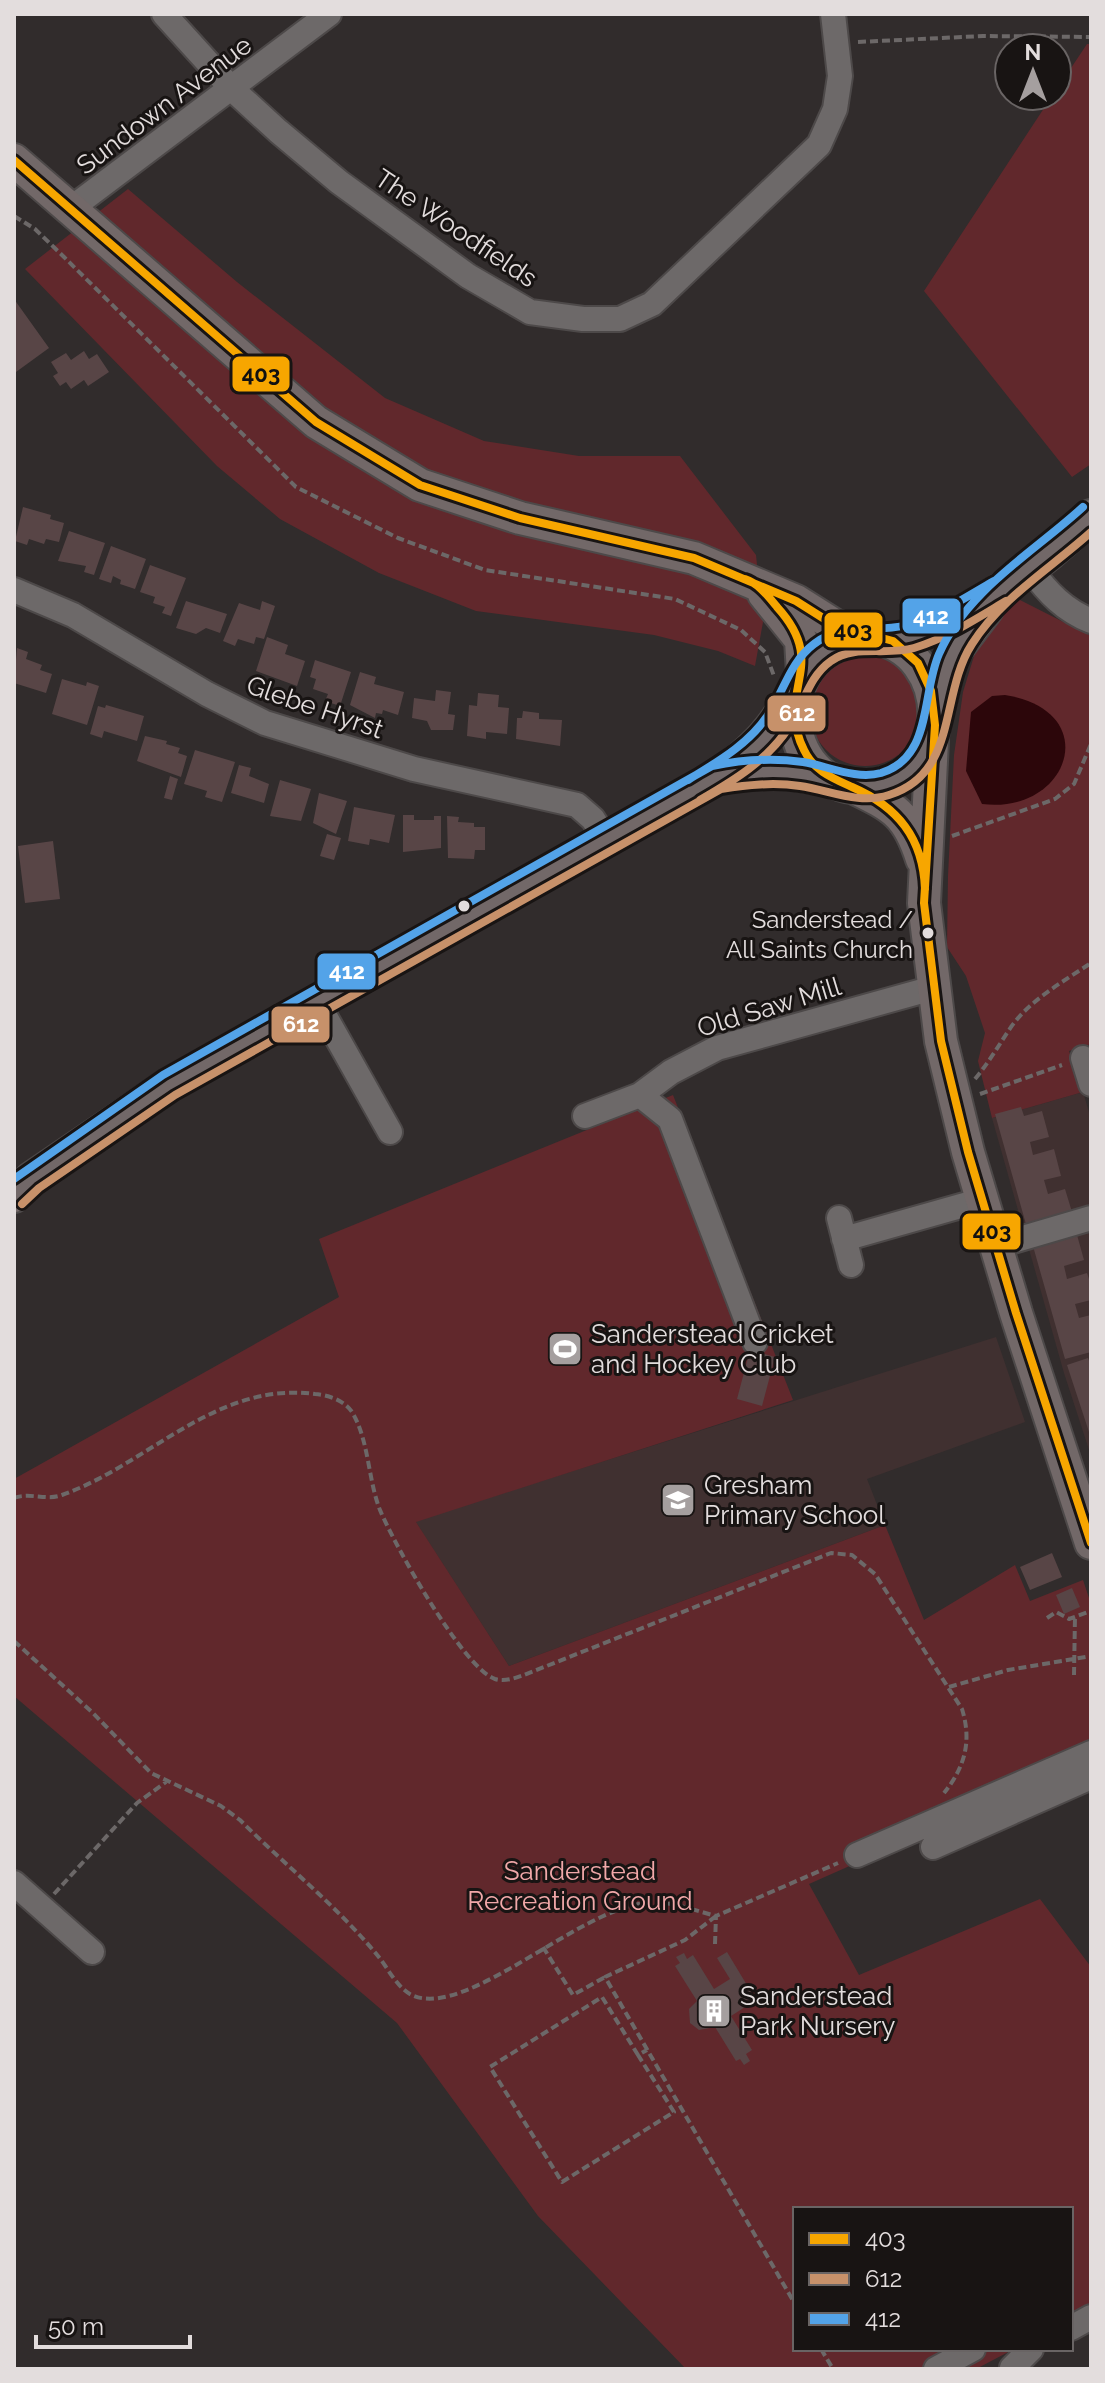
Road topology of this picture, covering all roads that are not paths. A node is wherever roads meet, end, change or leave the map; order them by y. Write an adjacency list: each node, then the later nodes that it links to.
1 (164, 14): 4 (street, The Woodfields)
2 (329, 14): 4 (street, Sundown Avenue)
3 (833, 14): 4 (street, The Woodfields)
4 (232, 89): 6 (street, Sundown Avenue)
5 (14, 160): 6 (main road)
6 (69, 210): 9 (main road)
7 (1091, 516): 8 (main road)
8 (1018, 579): 11 (street); 12 (main road); 14 (main road)
9 (754, 582): 12 (main road); 13 (main road)
10 (14, 590): 17 (street, Glebe Hyrst)
11 (1091, 621)
12 (883, 640): 13 (main road); 14 (main road)
13 (800, 680): 15 (main road); 16 (main road)
14 (934, 733): 16 (main road); 18 (main road)
15 (717, 777): 16 (main road); 17 (main road)
16 (842, 783): 18 (main road)
17 (606, 840): 20 (main road)
18 (926, 857): 19 (main road)
19 (933, 988): 23 (street, Old Saw Mill); 27 (main road)
20 (317, 1002): 25 (street); 26 (main road)
21 (1083, 1058): 22 (street)
22 (1091, 1084)
23 (640, 1095): 24 (street, Old Saw Mill); 31 (street)
24 (585, 1116)
25 (390, 1132)
26 (14, 1196)
27 (982, 1200): 29 (main road); 30 (street)
28 (1091, 1218): 29 (street)
29 (996, 1246): 32 (main road)
30 (851, 1265)
31 (755, 1342)
32 (1091, 1543)
33 (1091, 1753): 36 (street)
34 (1091, 1777): 35 (street)
35 (933, 1847)
36 (857, 1855)
37 (14, 1883): 38 (street)
38 (92, 1952)
39 (1091, 2317): 40 (street)
40 (1073, 2327)
41 (969, 2351): 44 (street)
42 (1028, 2351): 43 (street)
43 (1009, 2362)
44 (936, 2369)

